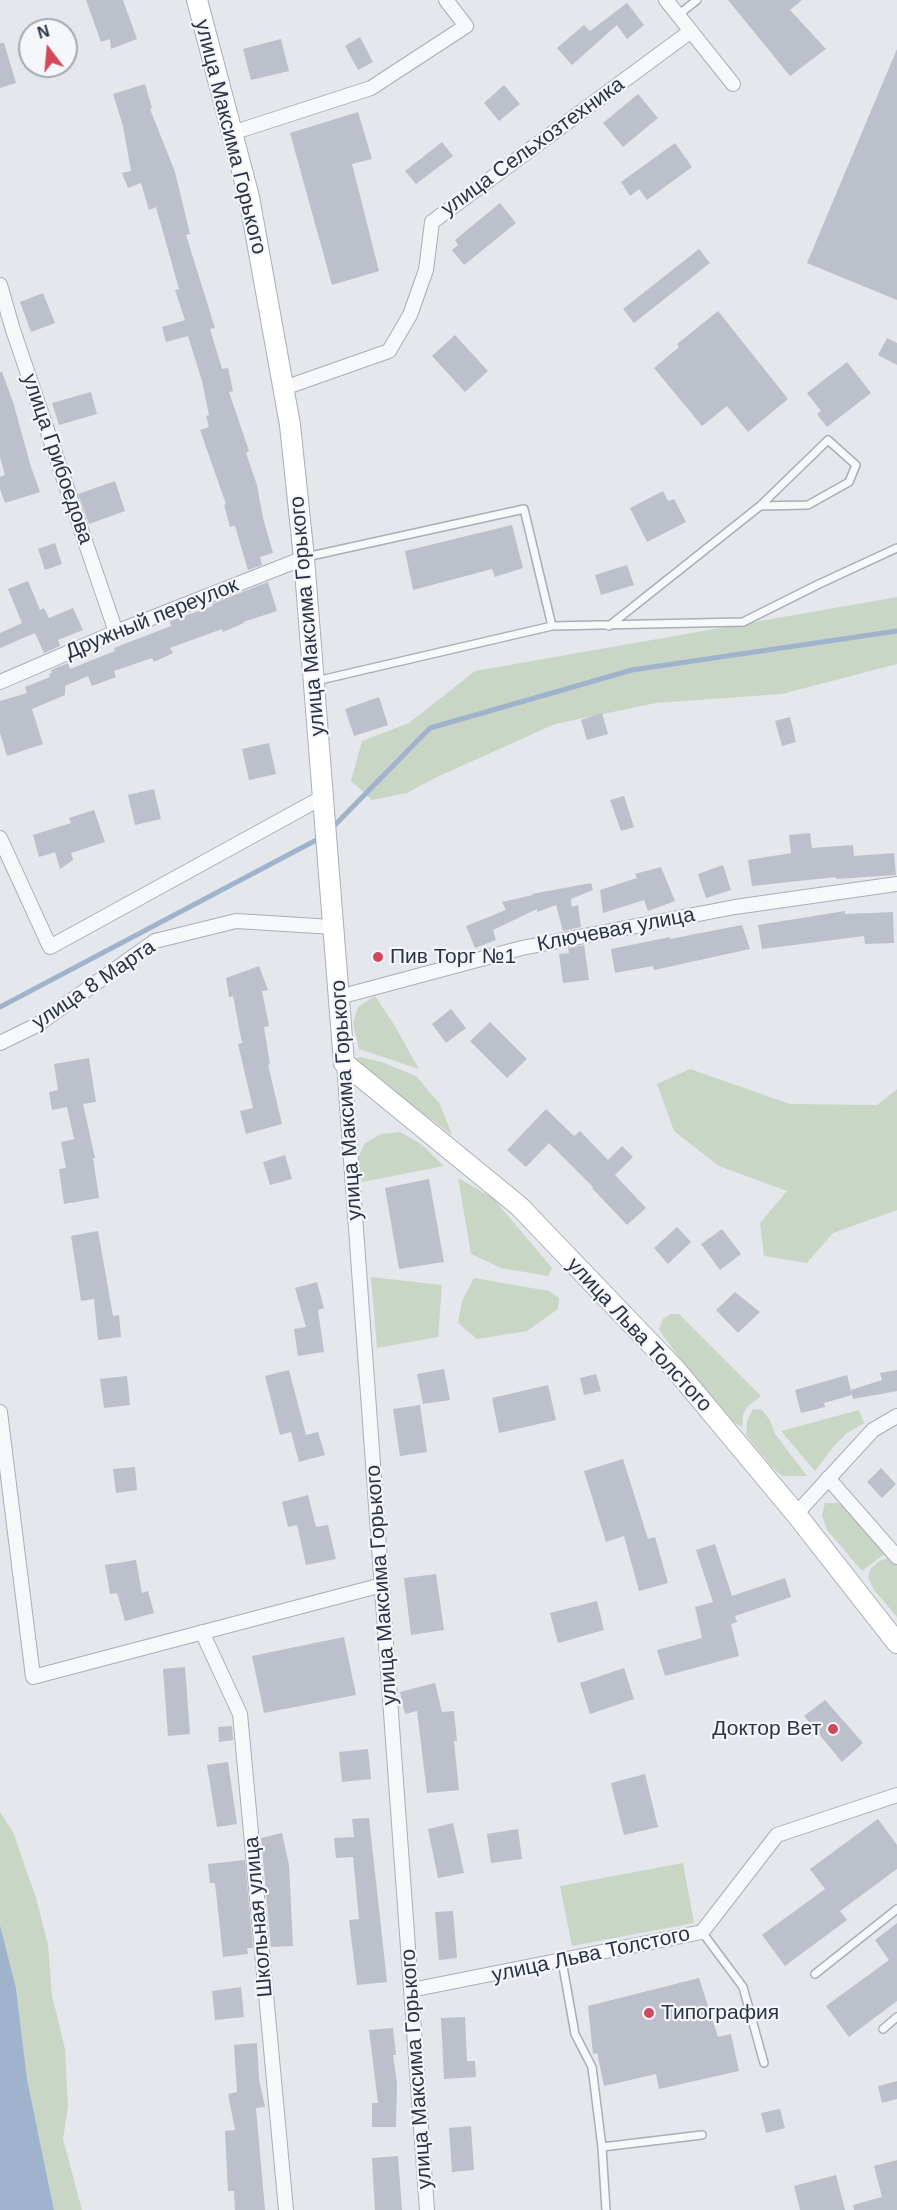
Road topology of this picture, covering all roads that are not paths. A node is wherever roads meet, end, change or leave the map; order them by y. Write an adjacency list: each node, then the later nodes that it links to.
1 (197, 0): 8 (street, улица Максима Горького)
2 (446, 0): 8 (street)
3 (666, 0): 5 (street)
4 (697, 0): 5 (lane)
5 (678, 15): 6 (street)
6 (691, 32): 7 (street); 10 (street, улица Сельхозтехника)
7 (732, 84)
8 (232, 133): 10 (street, улица Максима Горького)
9 (0, 285): 16 (street, улица Грибоедова)
10 (284, 388): 13 (street, улица Максима Горького)
11 (760, 506): 11 (lane); 15 (lane)
12 (897, 548): 15 (lane)
13 (304, 558): 14 (lane); 16 (street, Дружный переулок); 18 (street, улица Максима Горького)
14 (552, 626): 15 (lane); 18 (lane)
15 (609, 626)
16 (116, 632): 17 (street, Дружный переулок)
17 (0, 682)
18 (314, 682): 19 (street, улица Максима Горького)
19 (323, 797): 20 (street); 22 (street, улица Максима Горького)
20 (0, 838)
21 (897, 884): 23 (street, Ключевая улица)
22 (333, 927): 23 (street, улица Максима Горького); 24 (street, улица 8 Марта)
23 (339, 997): 25 (street, улица Максима Горького)
24 (0, 1043)
25 (344, 1063): 29 (street, улица Льва Толстого); 31 (street, улица Максима Горького)
26 (0, 1412): 32 (street)
27 (897, 1416): 28 (street)
28 (828, 1478): 29 (street); 30 (street)
29 (796, 1514): 33 (street, улица Льва Толстого)
30 (897, 1557)
31 (382, 1585): 32 (street); 39 (street, улица Максима Горького)
32 (202, 1632): 45 (street, Школьная улица)
33 (897, 1642)
34 (897, 1795): 36 (street, улица Льва Толстого)
35 (897, 1909): 38 (lane)
36 (702, 1932): 37 (street, улица Льва Толстого); 42 (lane)
37 (562, 1962): 39 (street, улица Льва Толстого); 44 (lane)
38 (815, 1974)
39 (411, 1990): 46 (street, улица Максима Горького)
40 (897, 2017): 41 (lane)
41 (883, 2029)
42 (764, 2063)
43 (702, 2135): 44 (lane)
44 (602, 2147): 47 (lane)
45 (286, 2210)
46 (427, 2210)
47 (606, 2210)

